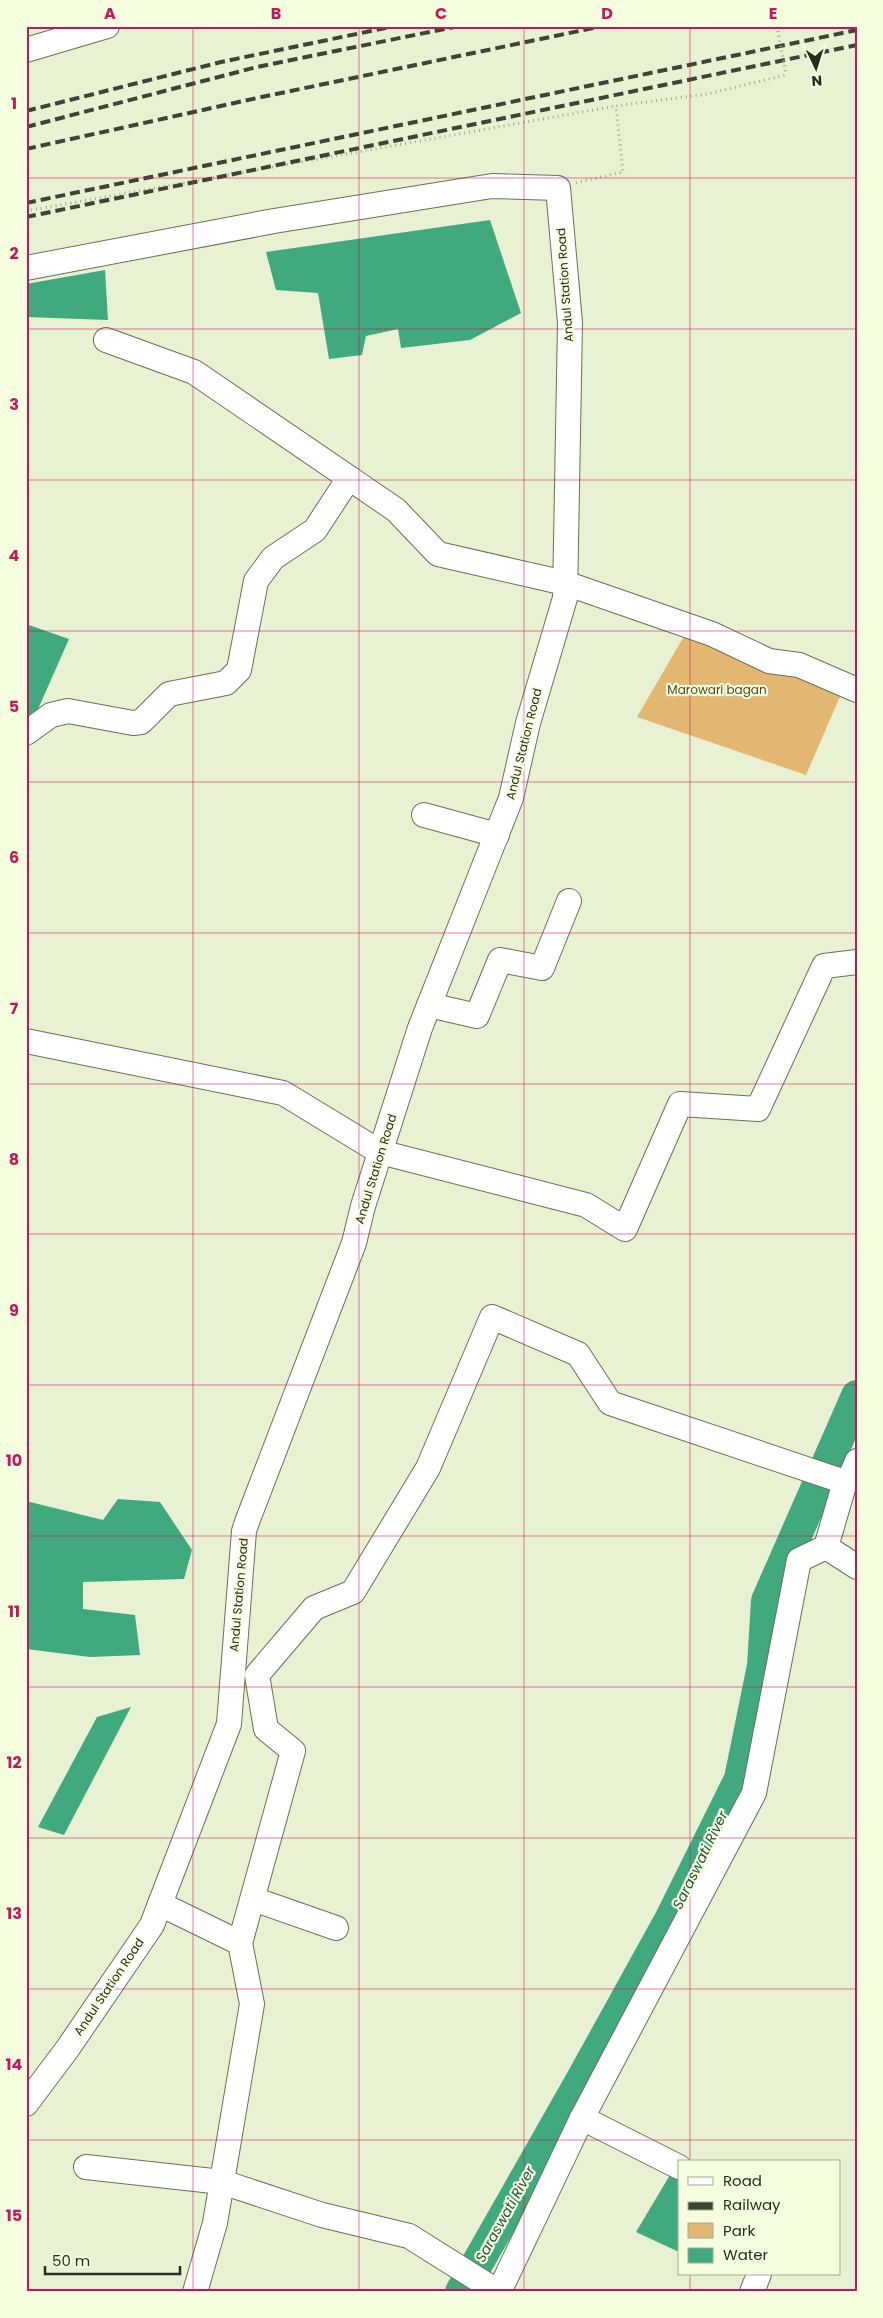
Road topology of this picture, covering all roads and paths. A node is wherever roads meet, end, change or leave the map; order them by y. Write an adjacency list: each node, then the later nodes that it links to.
1 (107, 26): 3 (street)
2 (777, 26): 4 (path, bridge)
3 (26, 50)
4 (616, 106): 5 (path); 6 (path)
5 (558, 188): 7 (street); 10 (street, Andul Station Road)
6 (26, 212)
7 (26, 268)
8 (106, 340): 9 (street)
9 (349, 478): 10 (street); 12 (street)
10 (565, 583): 11 (street); 14 (street, Andul Station Road)
11 (857, 690)
12 (26, 733)
13 (424, 815): 14 (street)
14 (496, 835): 17 (street, Andul Station Road)
15 (569, 901): 17 (street)
16 (857, 962): 19 (street)
17 (429, 1005): 19 (street, Andul Station Road)
18 (26, 1041): 19 (street)
19 (380, 1152): 25 (street, Andul Station Road)
20 (857, 1462): 21 (street)
21 (844, 1481): 22 (street); 24 (street)
22 (826, 1547): 23 (street); 29 (street)
23 (857, 1567)
24 (253, 1899): 26 (street); 27 (street)
25 (160, 1904): 27 (street); 28 (street, Andul Station Road)
26 (336, 1928)
27 (240, 1943): 32 (street)
28 (28, 2096)
29 (582, 2118): 31 (street); 34 (street)
30 (86, 2166): 32 (street)
31 (678, 2166)
32 (222, 2182): 34 (street); 35 (street)
33 (759, 2276): 36 (street)
34 (493, 2289)
35 (195, 2292)
36 (752, 2292)

